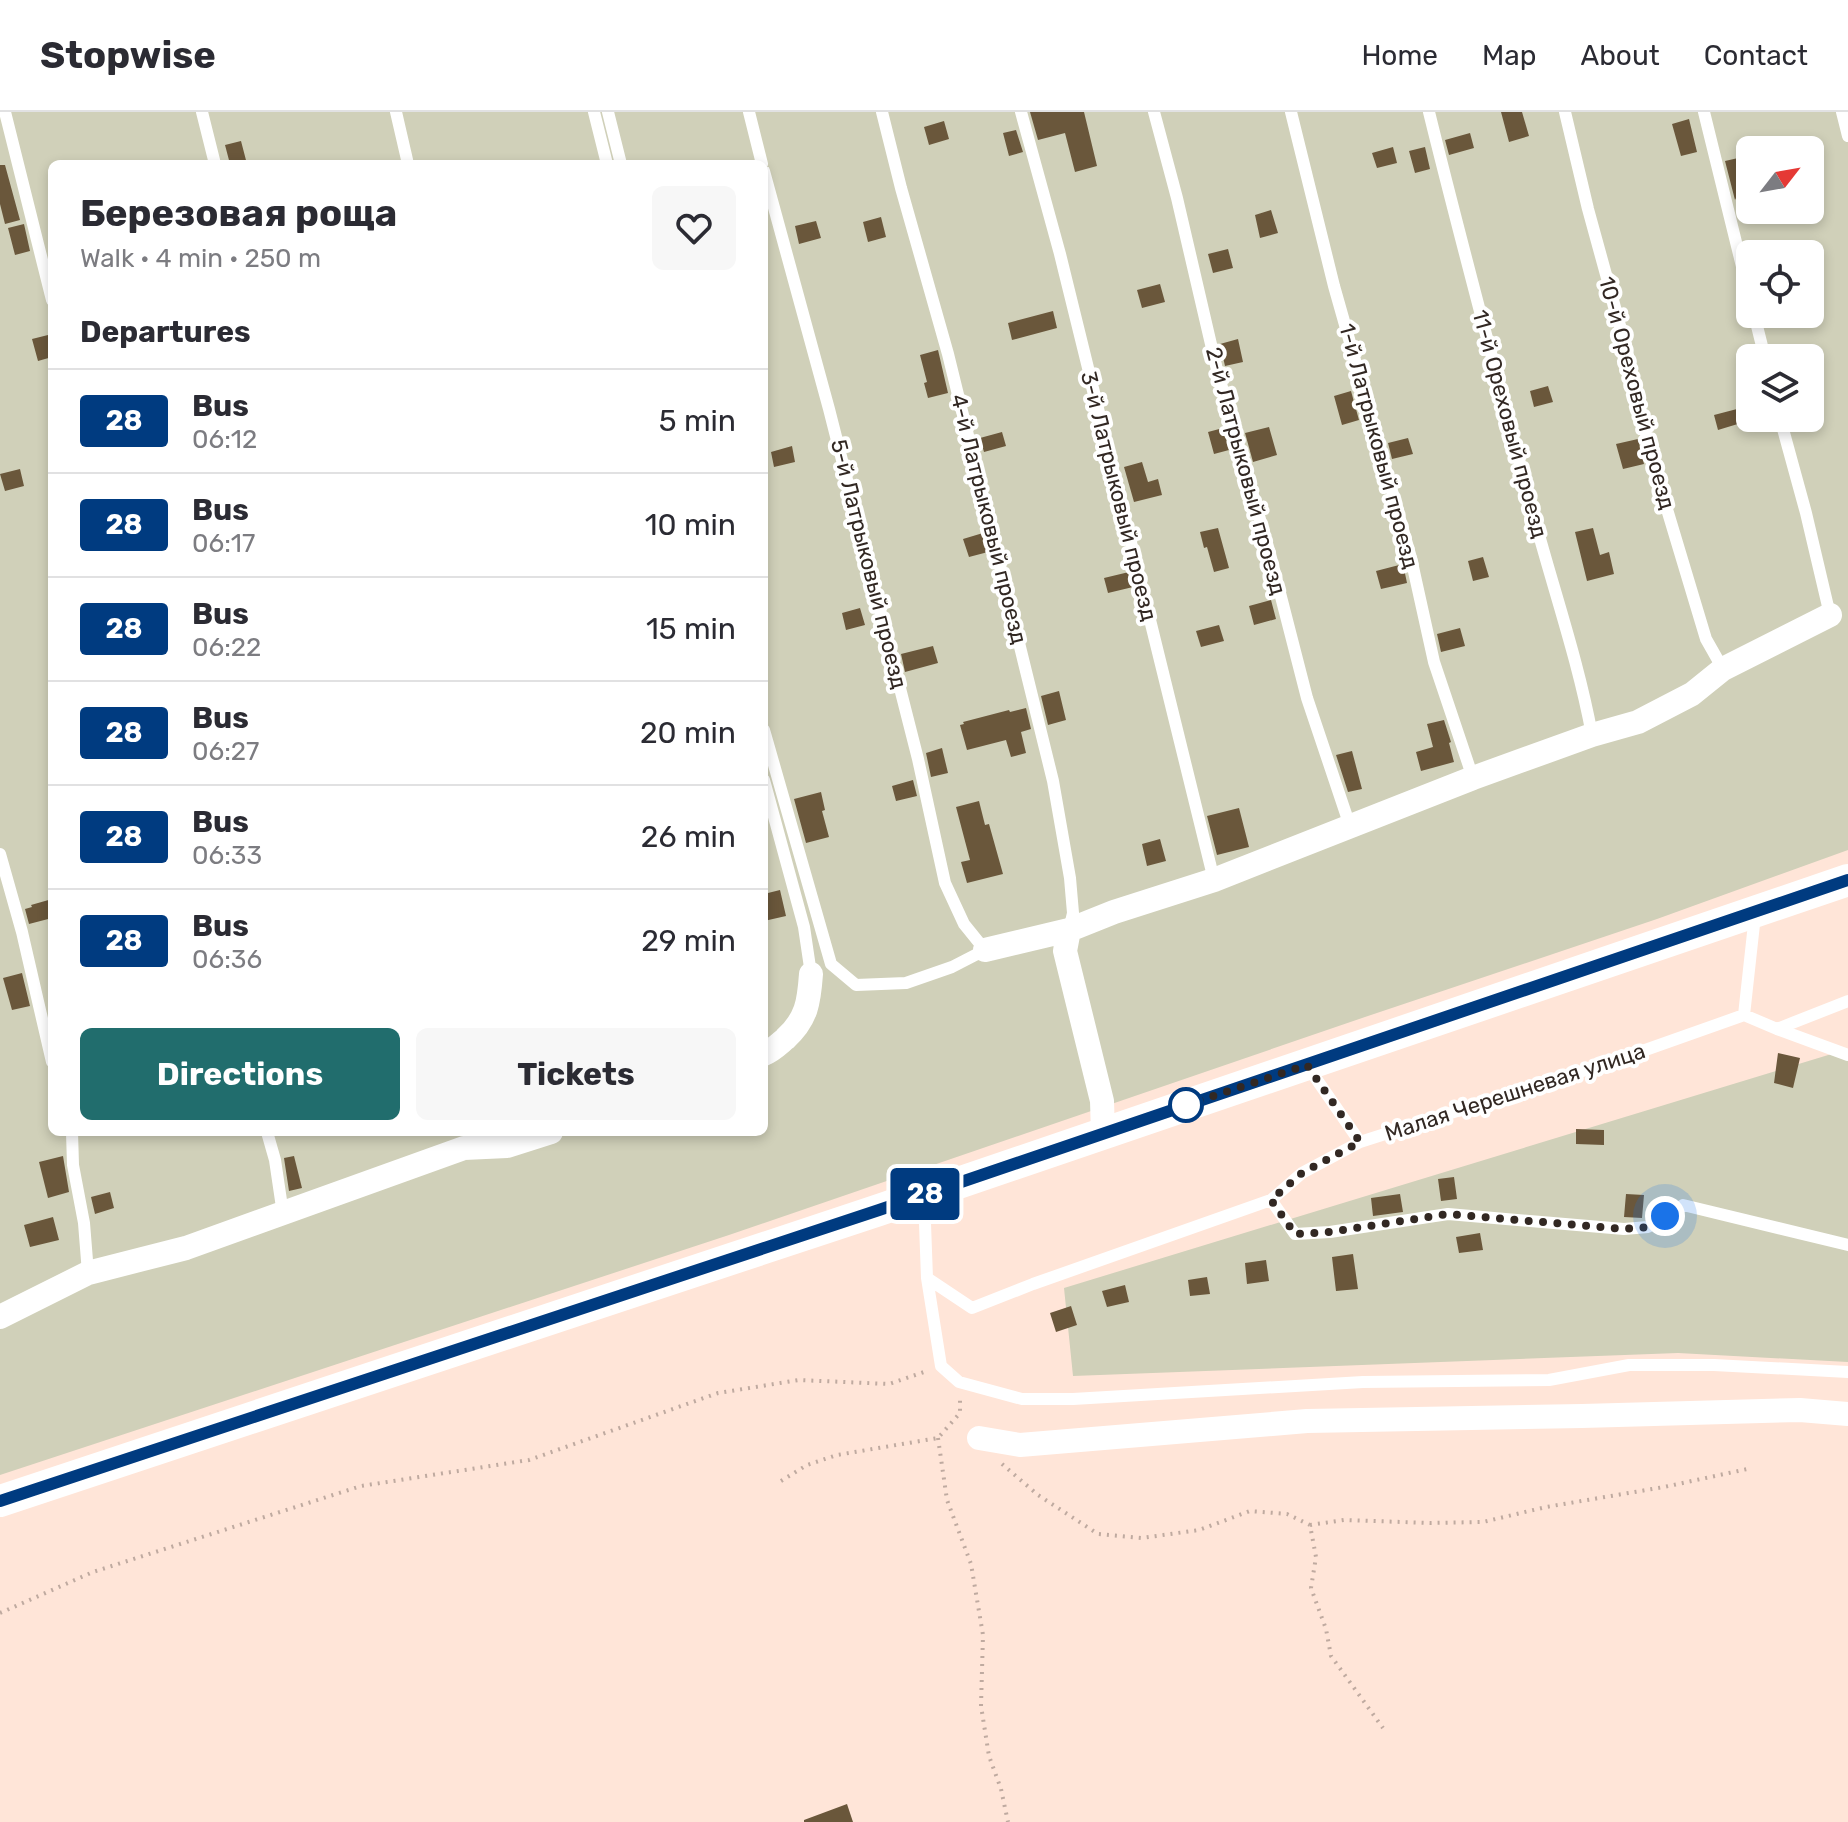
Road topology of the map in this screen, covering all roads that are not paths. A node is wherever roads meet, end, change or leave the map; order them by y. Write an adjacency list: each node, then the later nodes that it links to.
1 (5, 112): 23 (lane)
2 (202, 112): 16 (lane)
3 (396, 112): 17 (lane)
4 (594, 112): 18 (lane)
5 (608, 112): 19 (lane)
6 (749, 112): 20 (lane)
7 (882, 112): 36 (lane, 4-й Латрыковый проезд)
8 (1021, 112): 33 (lane, 3-й Латрыковый проезд)
9 (1154, 112): 31 (lane, 2-й Латрыковый проезд)
10 (1291, 112): 29 (lane, 1-й Латрыковый проезд)
11 (1429, 112): 27 (lane, 11-й Ореховый проезд)
12 (1565, 112): 26 (lane, 10-й Ореховый проезд)
13 (1704, 112): 22 (lane)
14 (1842, 112): 15 (lane)
15 (1848, 136)
16 (214, 160)
17 (407, 160)
18 (606, 160)
19 (620, 160)
20 (761, 160)
21 (768, 186): 37 (lane, 5-й Латрыковый проезд)
22 (1736, 242)
23 (48, 284)
24 (1784, 432): 25 (lane)
25 (1830, 615): 26 (street)
26 (1723, 669): 27 (street)
27 (1592, 735): 29 (street)
28 (768, 744): 37 (lane)
29 (1473, 778): 31 (street)
30 (768, 795): 38 (lane)
31 (1350, 826): 33 (street)
32 (0, 854): 42 (lane)
33 (1214, 880): 36 (street)
34 (1848, 880): 35 (main road)
35 (1755, 911): 40 (lane); 45 (main road)
36 (1069, 930): 37 (street); 46 (street)
37 (985, 950)
38 (811, 974): 43 (street)
39 (1848, 1001): 41 (lane)
40 (1744, 1015): 41 (lane); 51 (lane, Малая Черешневая улица)
41 (1777, 1029): 44 (lane)
42 (48, 1045)
43 (768, 1052)
44 (1848, 1055)
45 (1307, 1065): 46 (main road); 51 (lane)
46 (1103, 1133): 52 (main road)
47 (72, 1136): 56 (lane)
48 (268, 1136): 54 (lane)
49 (538, 1136): 50 (street)
50 (463, 1140): 54 (street)
51 (1360, 1142): 53 (lane, Малая Черешневая улица)
52 (924, 1194): 57 (lane); 62 (main road)
53 (1271, 1200): 55 (lane); 57 (lane, Малая Черешневая улица)
54 (283, 1214): 56 (street)
55 (1848, 1245)
56 (88, 1273): 58 (street)
57 (927, 1278): 59 (lane)
58 (0, 1317)
59 (1848, 1372)
60 (1848, 1414): 61 (street)
61 (979, 1438)
62 (0, 1501)

